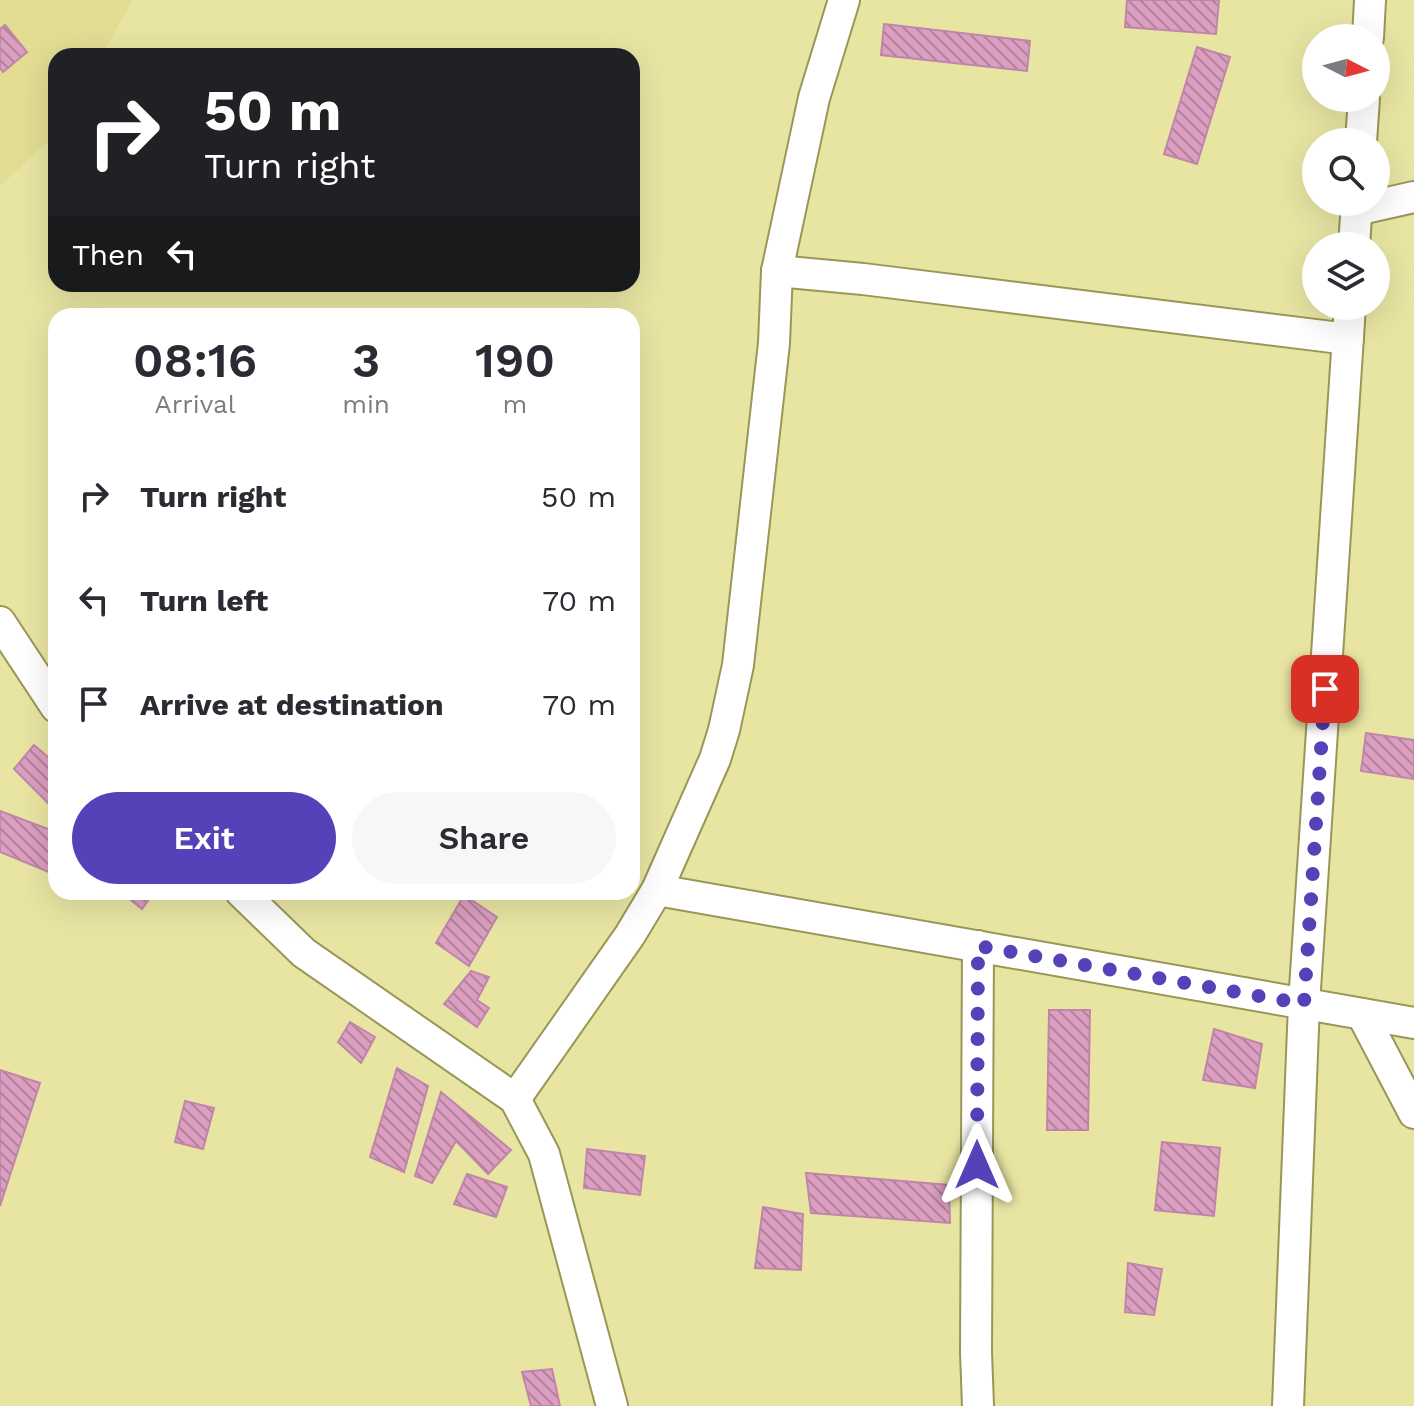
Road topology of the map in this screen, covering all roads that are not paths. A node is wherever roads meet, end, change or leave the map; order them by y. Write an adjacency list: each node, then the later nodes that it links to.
1 (844, 0): 6 (street)
2 (1370, 0): 3 (street)
3 (1369, 24)
4 (1414, 197): 5 (street)
5 (1390, 201)
6 (777, 271): 8 (street); 11 (street)
7 (1349, 320): 8 (street)
8 (1348, 339): 14 (street)
9 (0, 622): 10 (street)
10 (48, 695)
11 (657, 890): 13 (street); 17 (street)
12 (249, 900): 17 (street)
13 (978, 946): 14 (street); 20 (street)
14 (1304, 1004): 15 (street); 21 (street)
15 (1362, 1014): 16 (street); 18 (street)
16 (1414, 1023)
17 (515, 1099): 19 (street)
18 (1414, 1113)
19 (612, 1406)
20 (978, 1406)
21 (1288, 1406)

